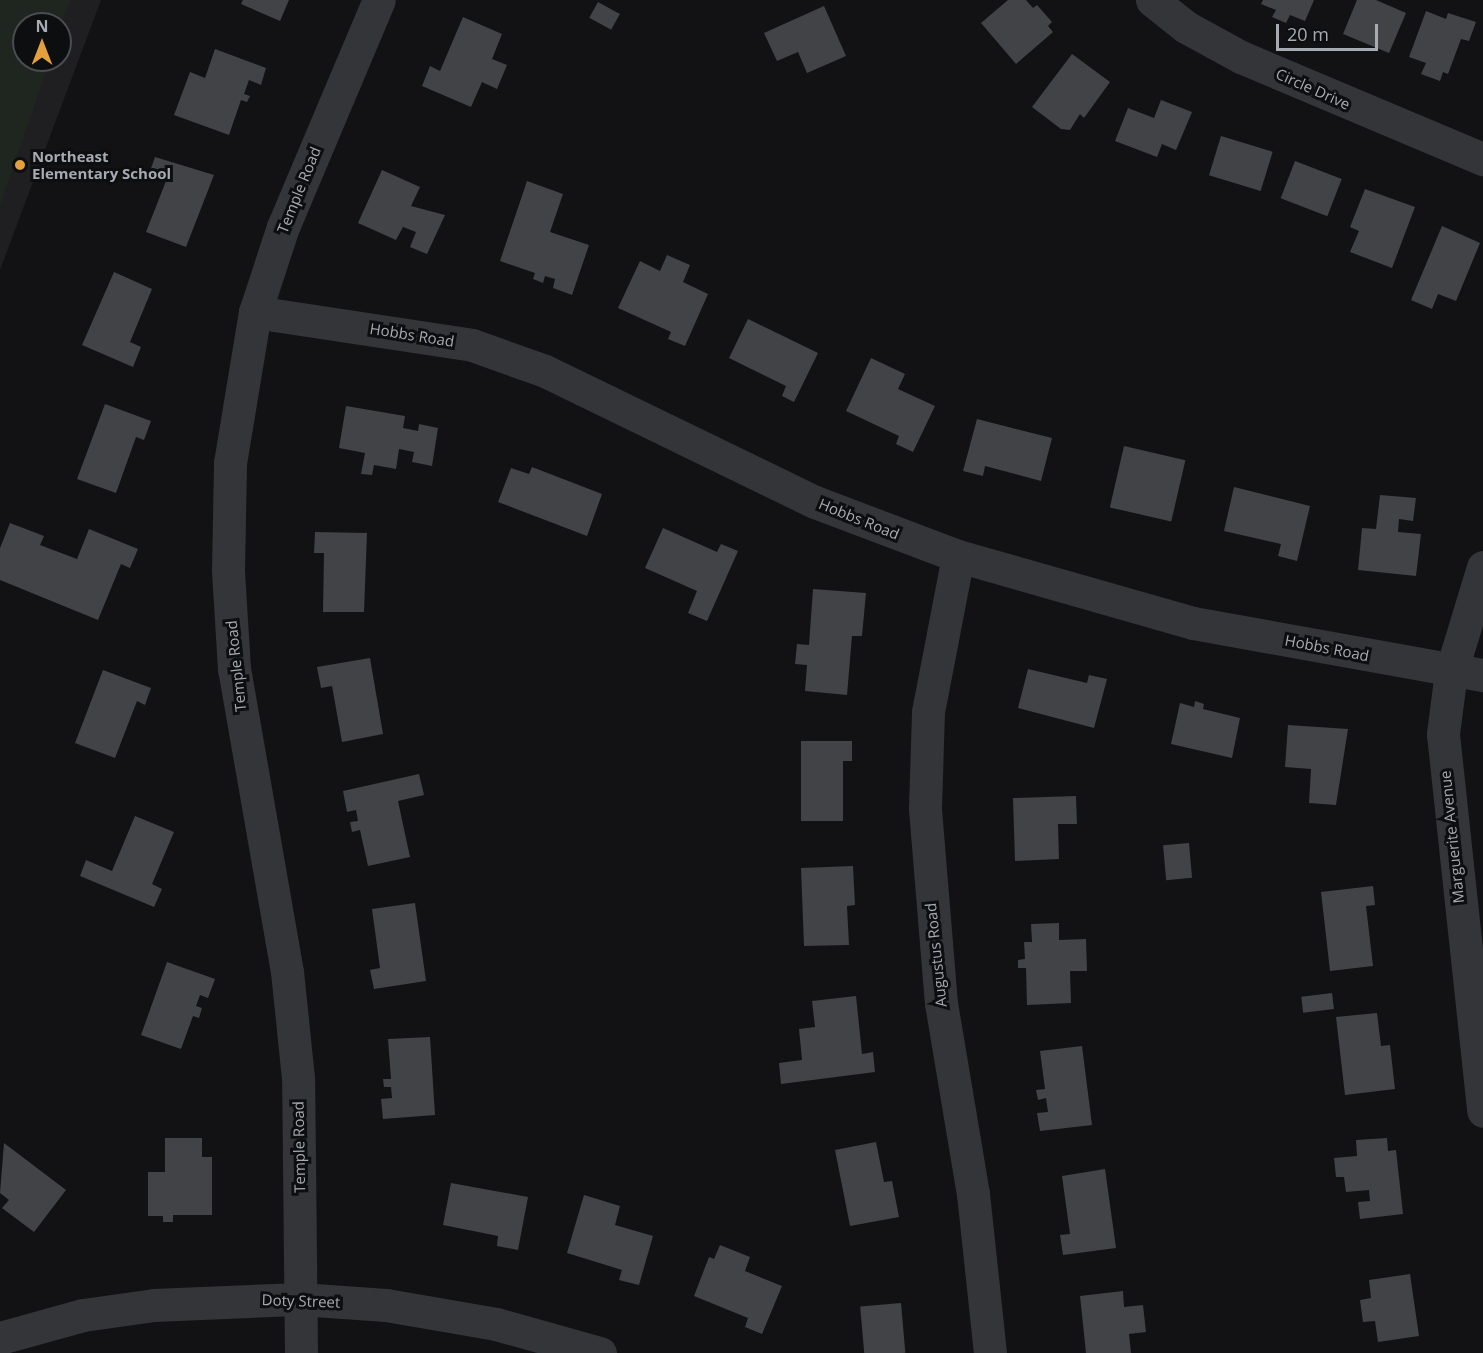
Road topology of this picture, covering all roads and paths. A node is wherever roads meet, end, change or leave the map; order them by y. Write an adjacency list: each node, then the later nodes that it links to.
1 (379, 0): 4 (street, Temple Road)
2 (1152, 0): 3 (street, Circle Drive)
3 (1483, 159)
4 (255, 312): 5 (street, Hobbs Road); 10 (street, Temple Road)
5 (958, 556): 7 (street, Hobbs Road); 14 (street, Augustus Road)
6 (1483, 567): 7 (street, Marguerite Avenue)
7 (1451, 672): 8 (street, Hobbs Road); 9 (street, Marguerite Avenue)
8 (1483, 675)
9 (1483, 1111)
10 (300, 1299): 11 (street, Doty Street); 12 (street, Temple Road); 13 (street, Doty Street)
11 (7, 1326)
12 (301, 1353)
13 (600, 1353)
14 (990, 1353)

